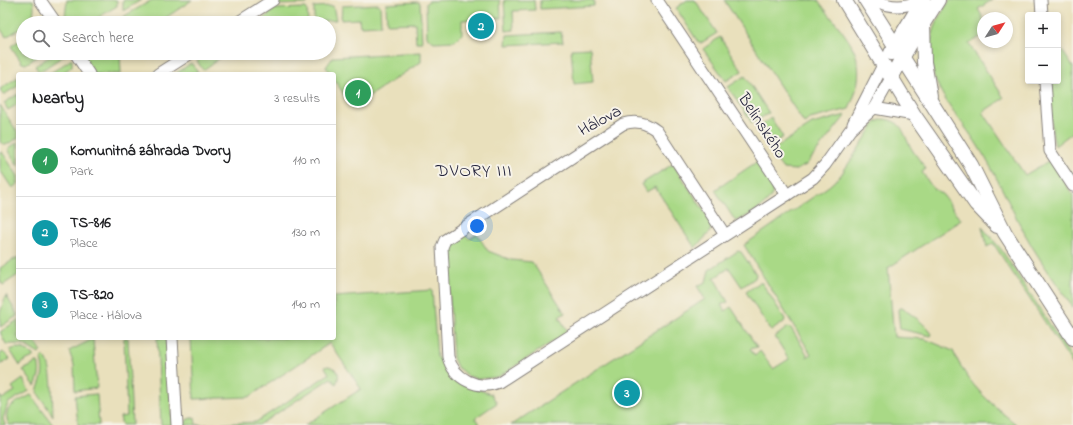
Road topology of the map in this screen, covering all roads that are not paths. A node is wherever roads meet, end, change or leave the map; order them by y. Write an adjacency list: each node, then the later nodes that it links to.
1 (40, 0): 11 (street)
2 (273, 0): 12 (street)
3 (657, 0): 30 (street, Belinského)
4 (844, 0): 14 (street)
5 (866, 0): 16 (street)
6 (874, 0): 7 (street)
7 (923, 0): 16 (street)
8 (938, 0): 13 (street)
9 (1041, 0): 10 (street)
10 (1042, 12)
11 (51, 16)
12 (248, 16)
13 (923, 23): 15 (street); 25 (street)
14 (865, 33): 16 (street); 20 (street)
15 (910, 44): 16 (street); 17 (street)
16 (895, 46): 17 (street); 20 (street)
17 (903, 58): 23 (street); 25 (street)
18 (80, 60): 21 (street)
19 (180, 60): 22 (street)
20 (883, 65): 23 (street); 28 (street)
21 (88, 72)
22 (161, 72)
23 (891, 78): 26 (street); 27 (street)
24 (1045, 84): 29 (street)
25 (931, 103): 31 (street)
26 (874, 108): 27 (street); 28 (street)
27 (914, 115): 31 (street)
28 (850, 130): 30 (street)
29 (1073, 186)
30 (787, 195): 32 (street)
31 (1005, 233): 33 (street)
32 (725, 235): 32 (street, Hálova)
33 (1073, 338)
34 (172, 340): 35 (street)
35 (177, 425)

